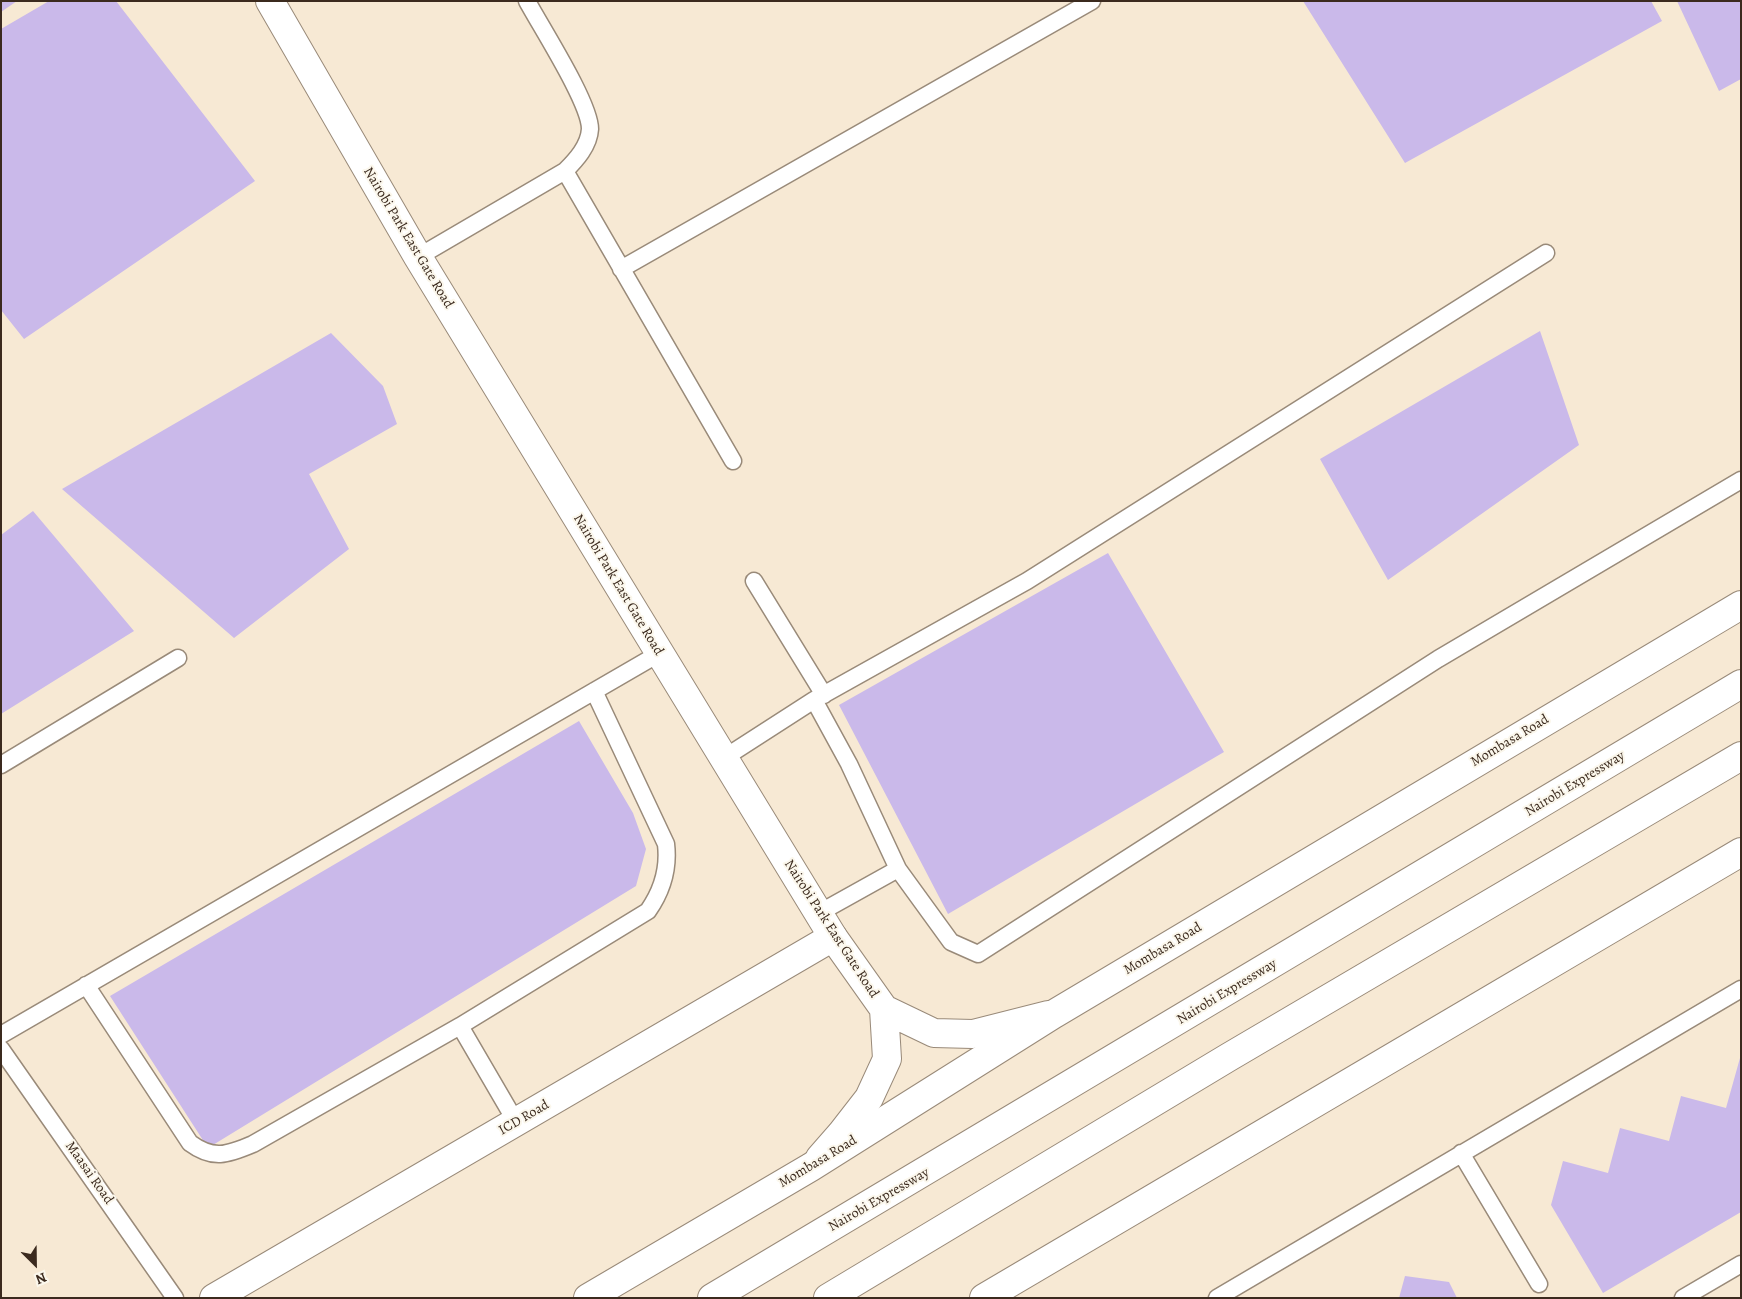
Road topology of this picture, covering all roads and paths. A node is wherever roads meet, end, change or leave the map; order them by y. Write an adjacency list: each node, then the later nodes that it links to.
1 (270, 1): 6 (main road, Nairobi Park East Gate Road)
2 (526, 1): 4 (lane)
3 (1092, 1): 7 (lane)
4 (564, 171): 6 (lane); 7 (lane)
5 (1546, 253): 16 (lane)
6 (418, 257): 12 (main road, Nairobi Park East Gate Road)
7 (621, 269): 8 (lane)
8 (733, 460)
9 (1741, 480): 21 (lane)
10 (754, 581): 16 (lane)
11 (1741, 605): 27 (main road, Mombasa Road)
12 (660, 653): 15 (lane); 18 (main road, Nairobi Park East Gate Road)
13 (178, 658): 19 (lane)
14 (1741, 684): 39 (main road, Nairobi Expressway)
15 (594, 691): 24 (lane); 28 (lane)
16 (819, 697): 18 (lane); 21 (lane)
17 (1741, 756): 40 (main road)
18 (724, 758): 22 (main road, Nairobi Park East Gate Road)
19 (1, 765)
20 (1741, 852): 41 (main road)
21 (898, 869): 22 (lane)
22 (819, 913): 23 (main road, Nairobi Park East Gate Road)
23 (833, 937): 26 (main road, Nairobi Park East Gate Road); 31 (main road, ICD Road)
24 (86, 985): 28 (lane); 29 (lane)
25 (1741, 989): 32 (lane)
26 (884, 1009): 27 (main road, Nairobi Park East Gate Road); 33 (main road)
27 (1054, 1014): 33 (main road, Mombasa Road)
28 (460, 1026): 31 (lane)
29 (1, 1034)
30 (1, 1049): 36 (lane, Maasai Road)
31 (516, 1122): 37 (main road, ICD Road)
32 (1461, 1154): 35 (lane); 42 (lane)
33 (811, 1167): 38 (main road, Mombasa Road)
34 (1741, 1264): 43 (lane)
35 (1539, 1284)
36 (175, 1298)
37 (214, 1298)
38 (588, 1298)
39 (712, 1298)
40 (828, 1298)
41 (984, 1298)
42 (1217, 1298)
43 (1683, 1298)

